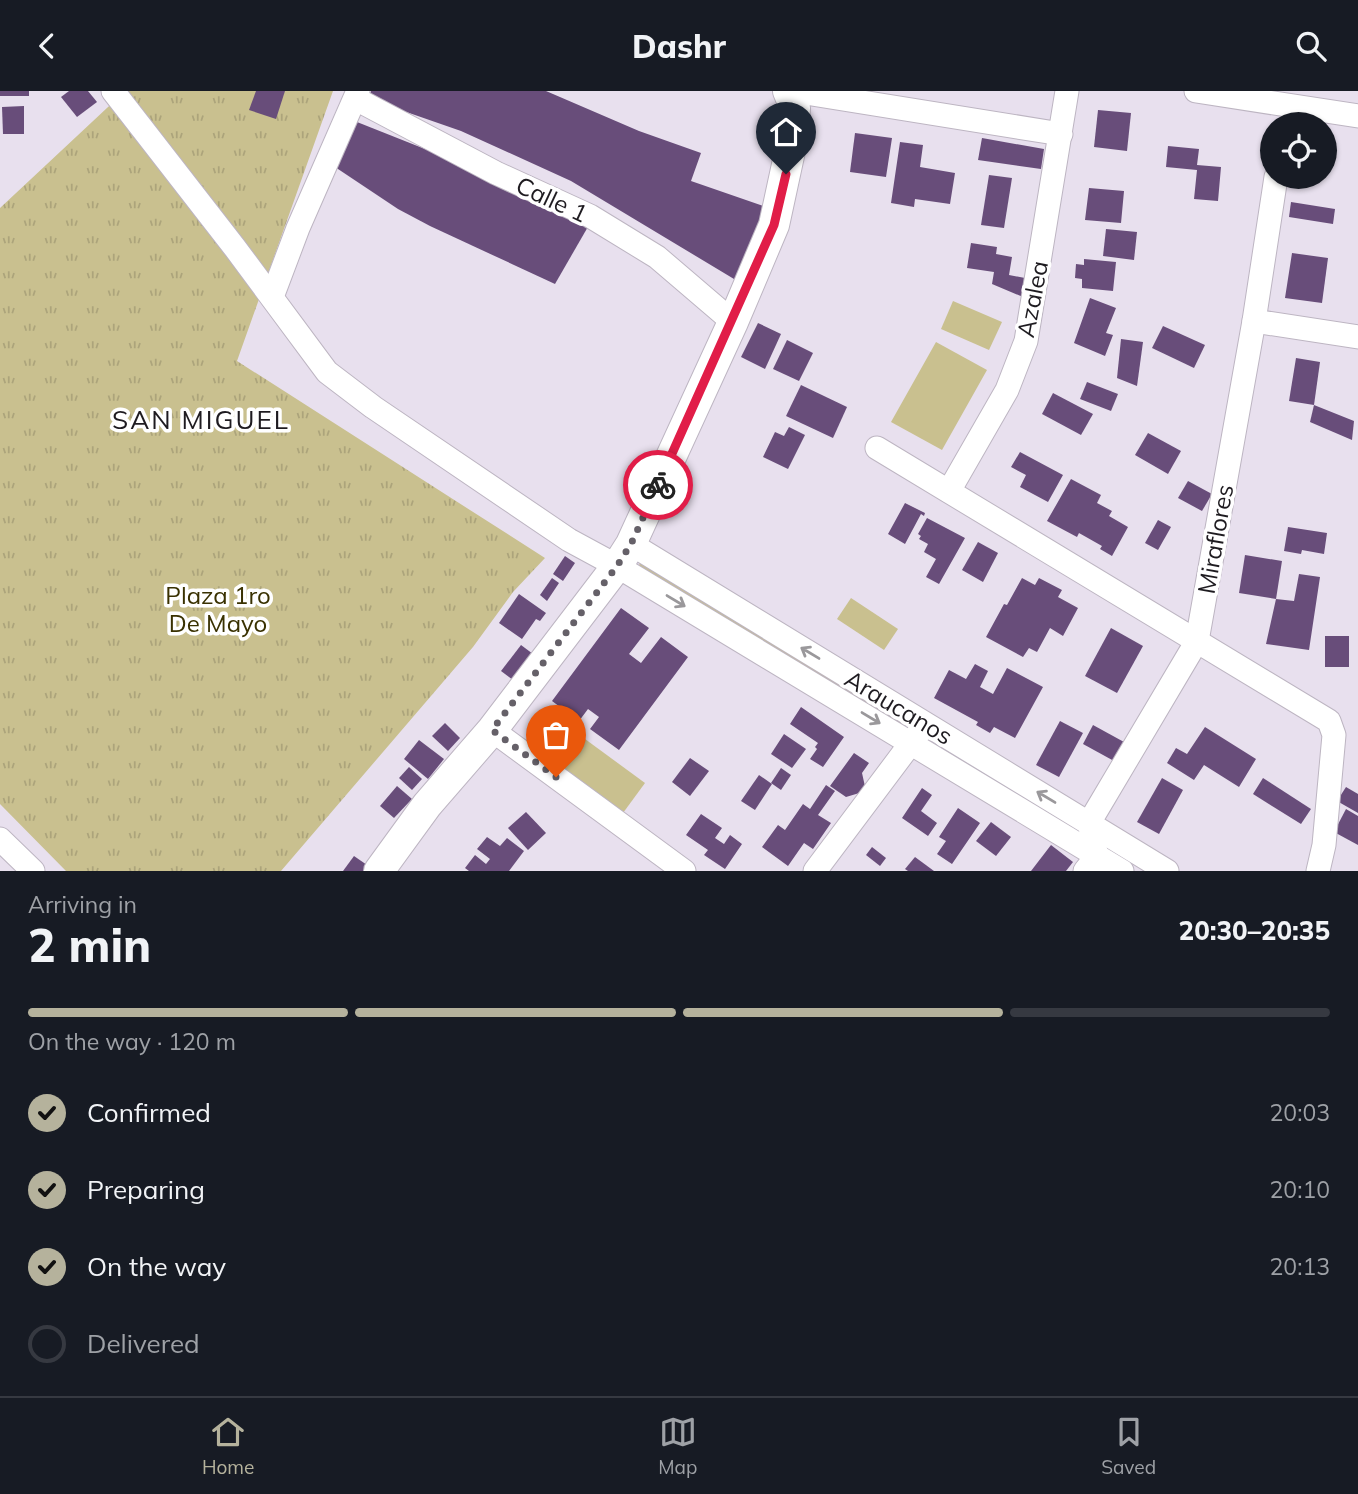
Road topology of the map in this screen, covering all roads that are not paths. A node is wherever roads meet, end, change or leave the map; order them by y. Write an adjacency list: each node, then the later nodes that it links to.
1 (113, 91): 11 (street, Araucanos)
2 (788, 91): 13 (main road)
3 (793, 91): 9 (street)
4 (1067, 91): 9 (street, Azalea)
5 (1196, 91): 7 (street)
6 (357, 95): 11 (street); 13 (street, Calle 1)
7 (1286, 107): 8 (street)
8 (1358, 116)
9 (1061, 134): 16 (street, Azalea)
10 (1274, 189): 12 (street, Miraflores)
11 (272, 297): 17 (street, Araucanos)
12 (1254, 321): 14 (street); 18 (street, Miraflores)
13 (733, 322): 17 (main road)
14 (1358, 337)
15 (877, 447): 16 (street)
16 (949, 491): 18 (street)
17 (624, 555): 19 (main road); 20 (street, Araucanos)
18 (1197, 641): 21 (street, Miraflores); 30 (street)
19 (492, 730): 25 (main road); 26 (street)
20 (919, 733): 21 (street, Araucanos, one-way to 20); 23 (street, Araucanos); 27 (street)
21 (1089, 823): 23 (street); 29 (street, Araucanos)
22 (0, 839): 24 (street)
23 (1091, 863): 28 (street, Araucanos)
24 (33, 871)
25 (379, 871)
26 (684, 871)
27 (814, 871)
28 (1122, 871)
29 (1167, 871)
30 (1318, 871)

